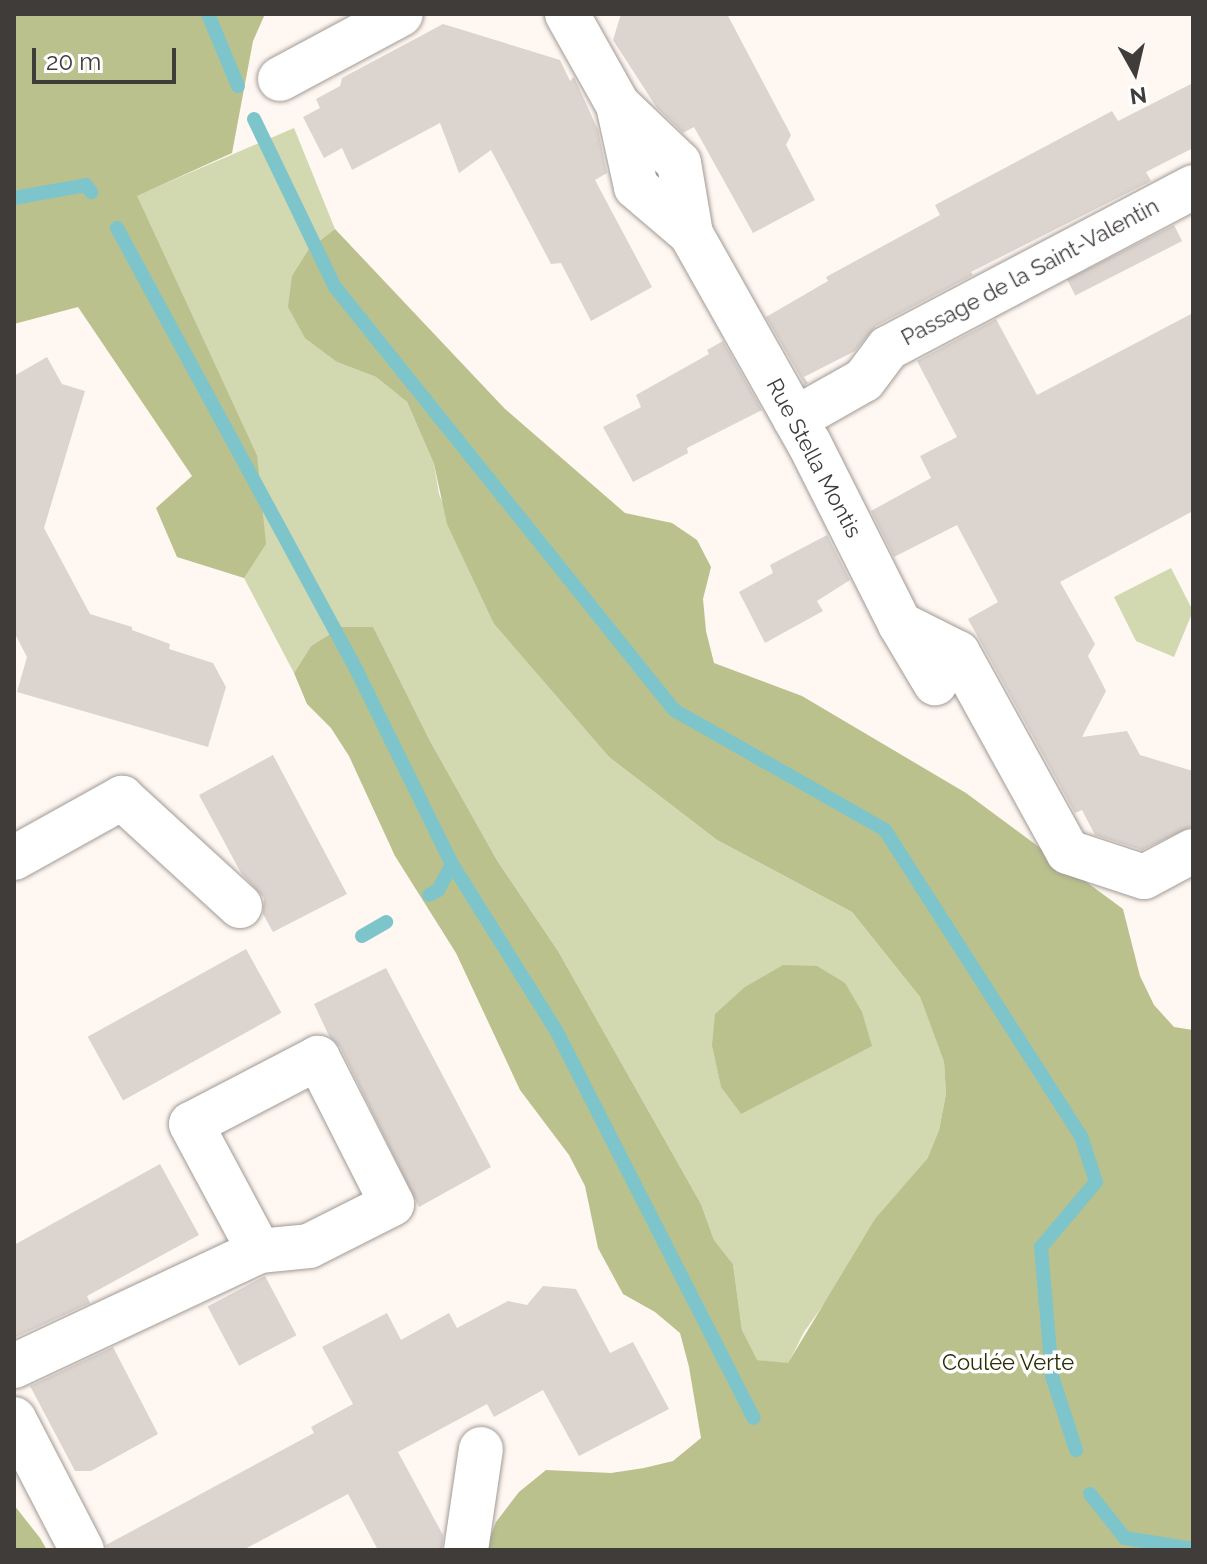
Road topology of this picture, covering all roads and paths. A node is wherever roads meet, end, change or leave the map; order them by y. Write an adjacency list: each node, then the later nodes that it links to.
1 (401, 14): 3 (street)
2 (567, 14): 5 (street, Rue Stella Montis)
3 (280, 79)
4 (1193, 187): 5 (street, Passage de la Saint-Valentin)
5 (795, 419): 6 (street, Rue Stella Montis)
6 (900, 624): 7 (street, Rue Stella Montis); 8 (street)
7 (935, 683)
8 (1193, 851)
9 (14, 858): 10 (street)
10 (240, 906)
11 (259, 1251): 11 (street); 12 (street)
12 (14, 1366)
13 (14, 1419): 15 (street)
14 (481, 1449): 16 (street)
15 (82, 1550)
16 (466, 1550)

